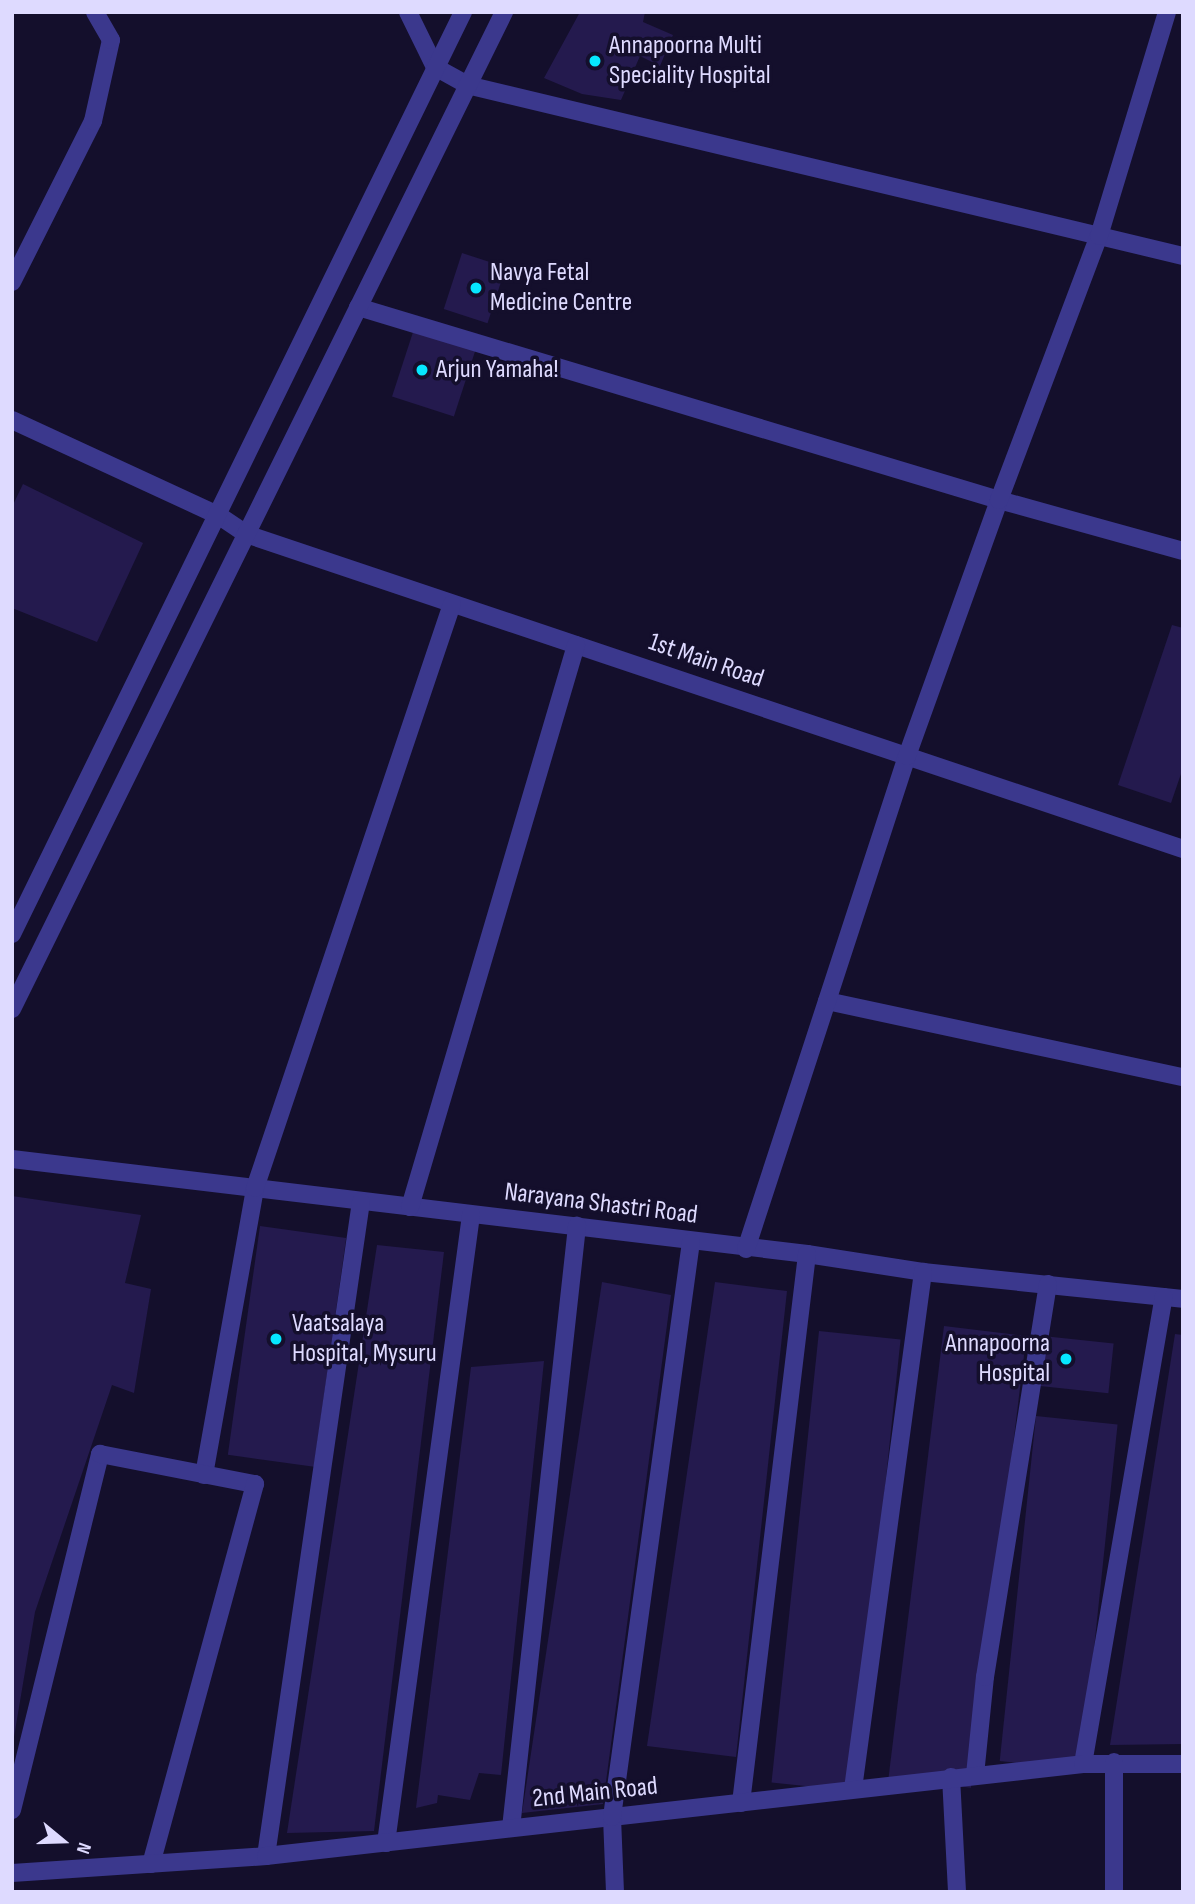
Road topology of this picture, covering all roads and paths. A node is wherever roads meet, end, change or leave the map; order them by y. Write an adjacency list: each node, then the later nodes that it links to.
1 (95, 12): 10 (street)
2 (408, 12): 6 (street)
3 (463, 12): 6 (street)
4 (504, 12): 7 (street)
5 (1167, 12): 8 (street)
6 (435, 67): 7 (street); 14 (street)
7 (467, 85): 8 (street); 11 (street)
8 (1099, 236): 9 (street); 13 (street)
9 (1183, 256)
10 (12, 282)
11 (358, 307): 13 (street); 15 (street)
12 (12, 420): 14 (street, 1st Main Road)
13 (999, 500): 16 (street); 19 (street)
14 (218, 514): 15 (street, 1st Main Road); 21 (street)
15 (246, 534): 17 (street, 1st Main Road); 23 (street)
16 (1183, 551)
17 (452, 604): 18 (street, 1st Main Road); 26 (street)
18 (576, 645): 19 (street, 1st Main Road); 28 (street)
19 (907, 756): 20 (street, 1st Main Road); 22 (street)
20 (1183, 849)
21 (12, 934)
22 (827, 1001): 24 (street); 32 (street)
23 (12, 1009)
24 (1183, 1077)
25 (12, 1159): 26 (street, Narayana Shastri Road)
26 (255, 1188): 27 (street, Narayana Shastri Road); 38 (street)
27 (361, 1202): 28 (street, Narayana Shastri Road); 50 (street)
28 (410, 1207): 29 (street, Narayana Shastri Road)
29 (471, 1215): 30 (street, Narayana Shastri Road); 49 (street)
30 (577, 1226): 31 (street, Narayana Shastri Road); 48 (street)
31 (691, 1242): 32 (street, Narayana Shastri Road); 47 (street)
32 (746, 1249): 33 (street, Narayana Shastri Road)
33 (807, 1254): 34 (street, Narayana Shastri Road); 45 (street)
34 (923, 1272): 35 (street, Narayana Shastri Road); 44 (street)
35 (1048, 1284): 36 (street, Narayana Shastri Road); 42 (street)
36 (1164, 1297): 37 (street, Narayana Shastri Road); 40 (street)
37 (1183, 1299)
38 (204, 1475): 46 (street); 51 (street)
39 (1114, 1762): 40 (street, 2nd Main Road); 41 (street, 2nd Main Road); 55 (street)
40 (1083, 1764): 42 (street, 2nd Main Road)
41 (1183, 1764)
42 (975, 1775): 43 (street, 2nd Main Road)
43 (951, 1777): 44 (street, 2nd Main Road); 54 (street)
44 (853, 1789): 45 (street, 2nd Main Road)
45 (741, 1803): 47 (street, 2nd Main Road)
46 (12, 1811)
47 (612, 1817): 48 (street, 2nd Main Road); 53 (street)
48 (511, 1828): 49 (street, 2nd Main Road)
49 (386, 1843): 50 (street, 2nd Main Road)
50 (266, 1856): 51 (street, 2nd Main Road)
51 (151, 1864): 52 (street, 2nd Main Road)
52 (12, 1873)
53 (615, 1892)
54 (957, 1892)
55 (1114, 1892)

